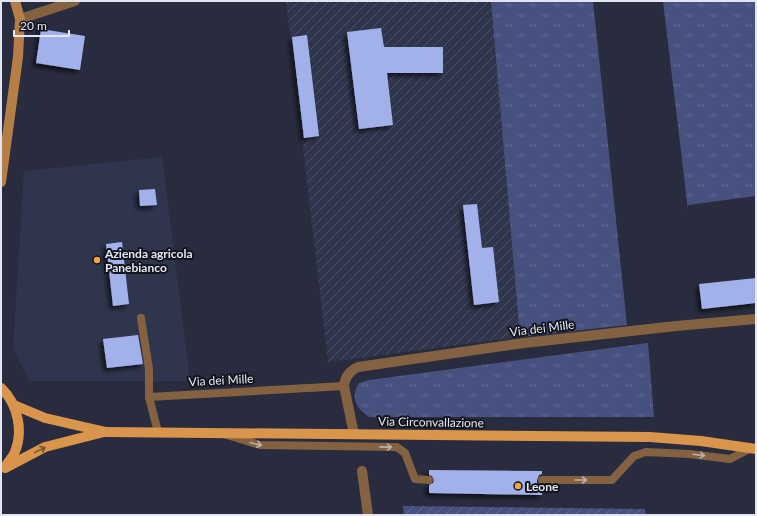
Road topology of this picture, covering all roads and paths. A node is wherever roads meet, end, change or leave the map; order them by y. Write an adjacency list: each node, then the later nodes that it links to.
1 (15, 1): 3 (street)
2 (75, 1): 3 (street)
3 (20, 19): 4 (street)
4 (1, 182)
5 (141, 318): 9 (lane)
6 (756, 319): 7 (street, Via dei Mille)
7 (344, 386): 9 (lane, Via dei Mille); 14 (street)
8 (1, 388): 10 (main road)
9 (149, 397): 12 (lane)
10 (14, 405): 11 (main road, Via Circonvallazione); 16 (main road)
11 (106, 432): 12 (main road, Via Circonvallazione); 16 (main road, Via Circonvallazione, one-way to 11)
12 (158, 432): 13 (main road, Via Circonvallazione)
13 (219, 432): 14 (main road, Via Circonvallazione); 18 (lane, one-way to 18)
14 (354, 434): 15 (main road, Via Circonvallazione)
15 (754, 449): 19 (lane, one-way to 15)
16 (3, 469)
17 (362, 471): 20 (street)
18 (429, 480)
19 (542, 480)
20 (368, 515)

